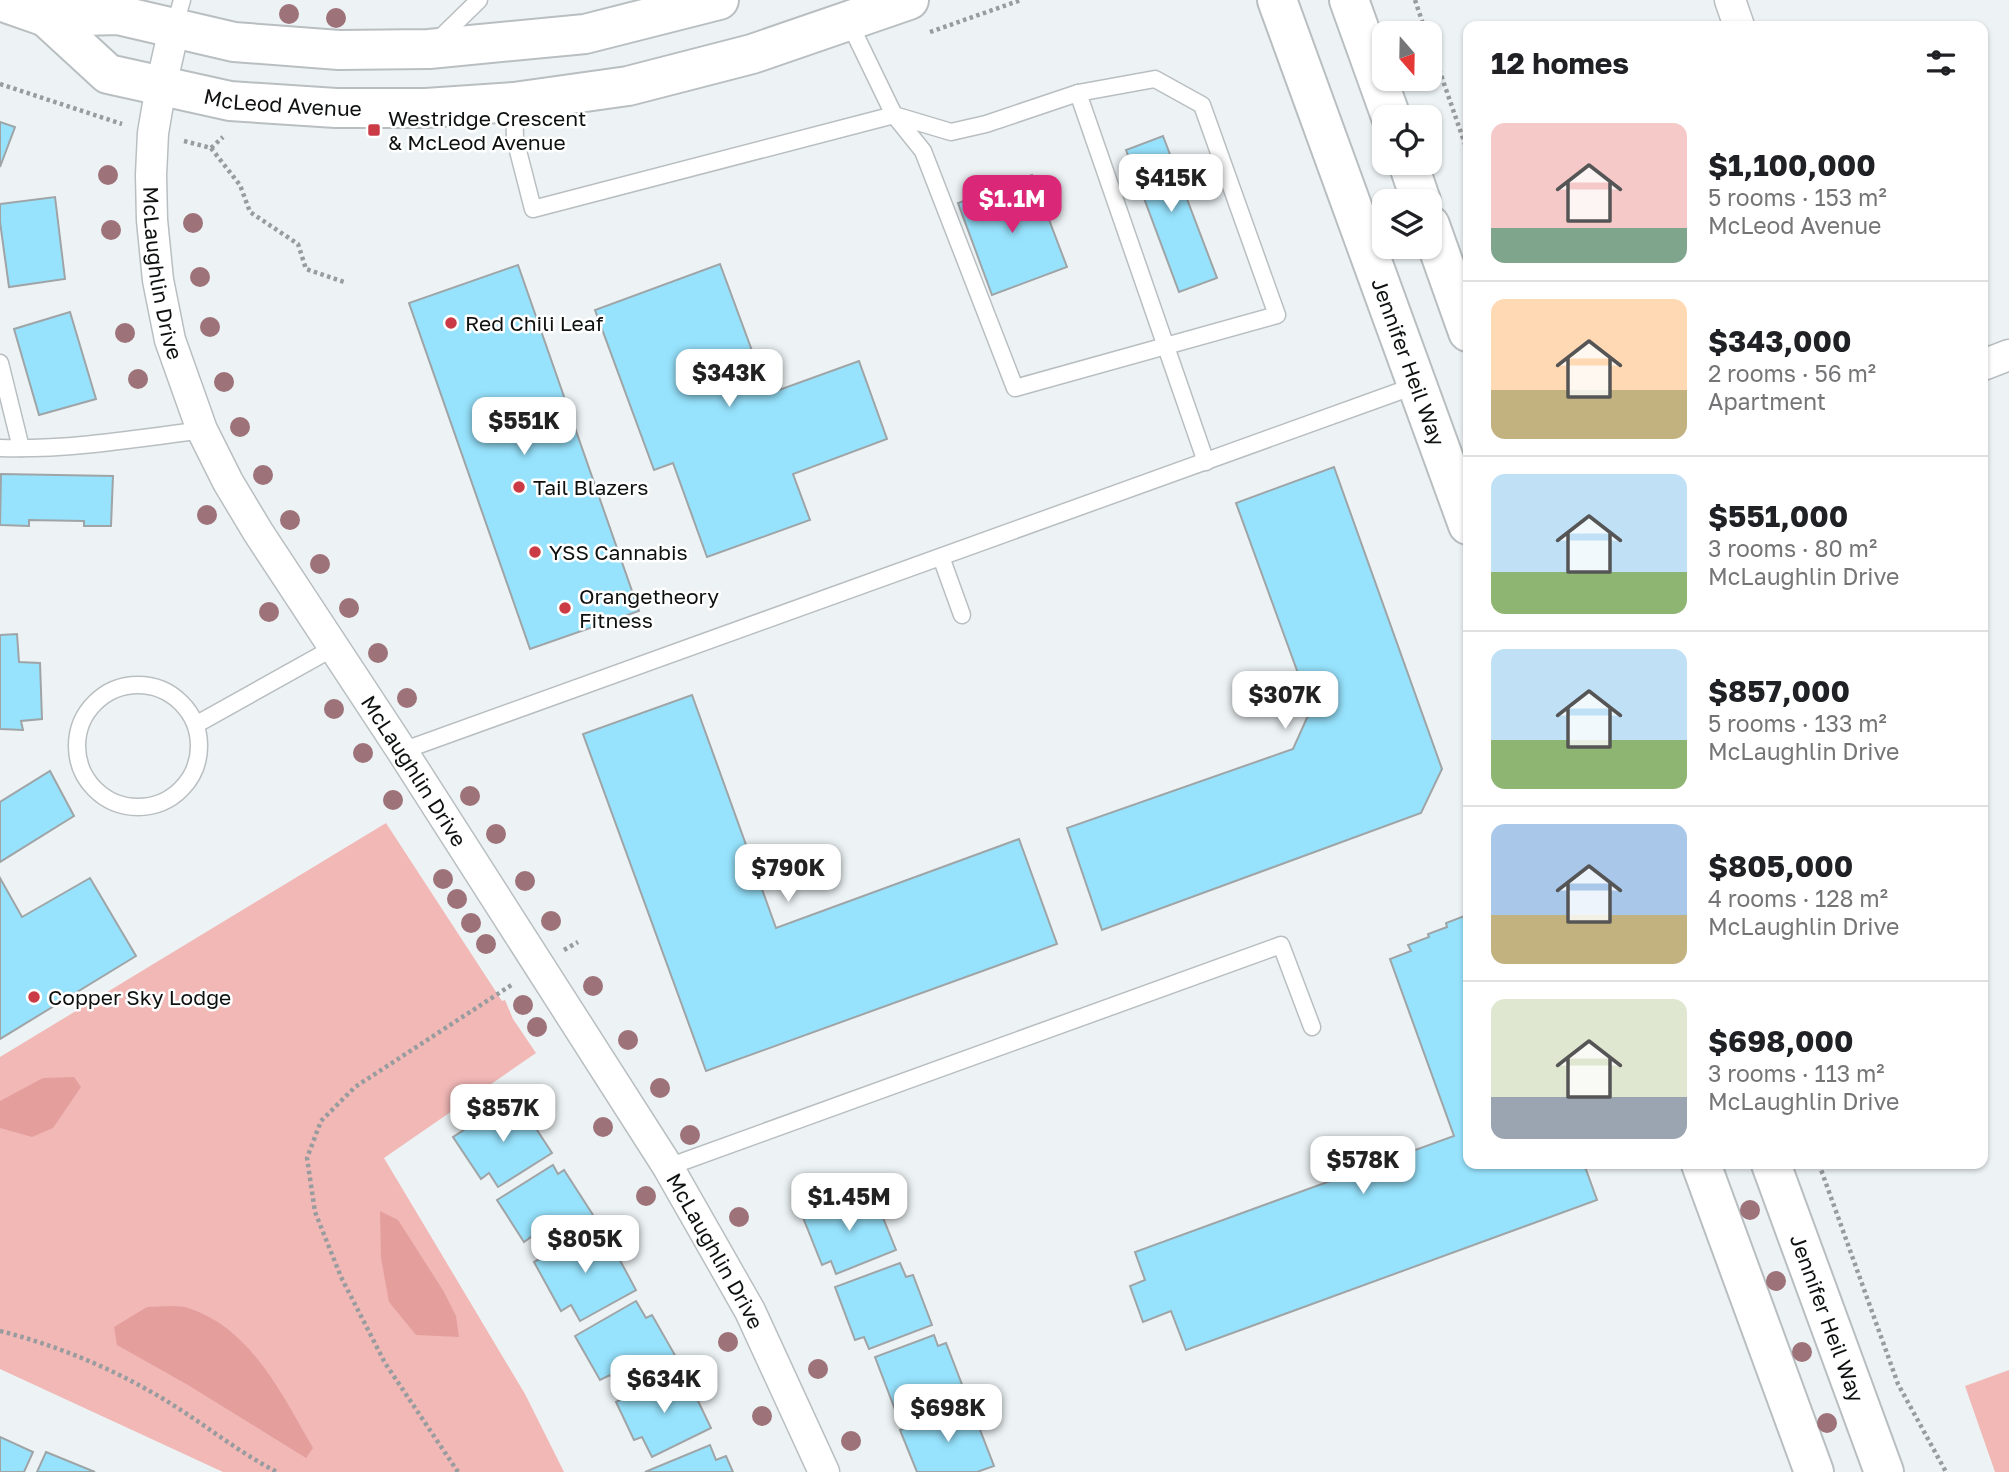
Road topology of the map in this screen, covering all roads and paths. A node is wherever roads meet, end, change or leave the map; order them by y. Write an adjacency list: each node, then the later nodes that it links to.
1 (479, 0): 14 (lane)
2 (719, 0): 14 (street, McLeod Avenue)
3 (909, 0): 13 (street, McLeod Avenue)
4 (1277, 0): 30 (street, Jennifer Heil Way)
5 (1349, 0): 19 (street)
6 (1415, 0): 11 (path)
7 (1730, 0): 12 (street)
8 (0, 1): 10 (street, McLeod Avenue)
9 (178, 15): 10 (street, McLeod Avenue); 14 (street, McLeod Avenue); 16 (street, McLaughlin Drive)
10 (46, 17): 16 (street, McLeod Avenue)
11 (1422, 21)
12 (1737, 21)
13 (849, 22): 18 (street, McLeod Avenue); 20 (lane)
14 (429, 49)
15 (1442, 78): 21 (path)
16 (161, 86): 18 (street, McLeod Avenue); 31 (street, McLaughlin Drive)
17 (1078, 93): 20 (lane); 26 (lane); 26 (lane)
18 (514, 102): 20 (lane)
19 (1387, 105)
20 (894, 115): 26 (lane)
21 (1463, 139)
22 (211, 148): 24 (path)
23 (1442, 259): 25 (street)
24 (344, 282)
25 (1463, 318)
26 (1166, 345): 34 (lane)
27 (2009, 355): 29 (street)
28 (0, 363): 33 (lane)
29 (1988, 363)
30 (1418, 385): 34 (lane); 35 (street, Jennifer Heil Way)
31 (202, 430): 33 (lane); 38 (street, McLaughlin Drive)
32 (0, 448): 33 (lane)
33 (21, 449)
34 (1206, 461): 36 (lane)
35 (1463, 511)
36 (941, 557): 37 (lane); 40 (lane)
37 (962, 615)
38 (335, 647): 39 (lane); 40 (street, McLaughlin Drive)
39 (197, 724): 39 (lane)
40 (402, 751): 43 (street, McLaughlin Drive)
41 (503, 991): 49 (path)
42 (1312, 1027): 43 (lane)
43 (668, 1167): 50 (street, McLaughlin Drive)
44 (1703, 1169): 51 (street)
45 (1773, 1169): 52 (street, Jennifer Heil Way)
46 (1821, 1169): 53 (path)
47 (0, 1331): 48 (path)
48 (277, 1472)
49 (458, 1472)
50 (824, 1472)
51 (1814, 1472)
52 (1884, 1472)
53 (1946, 1472)

